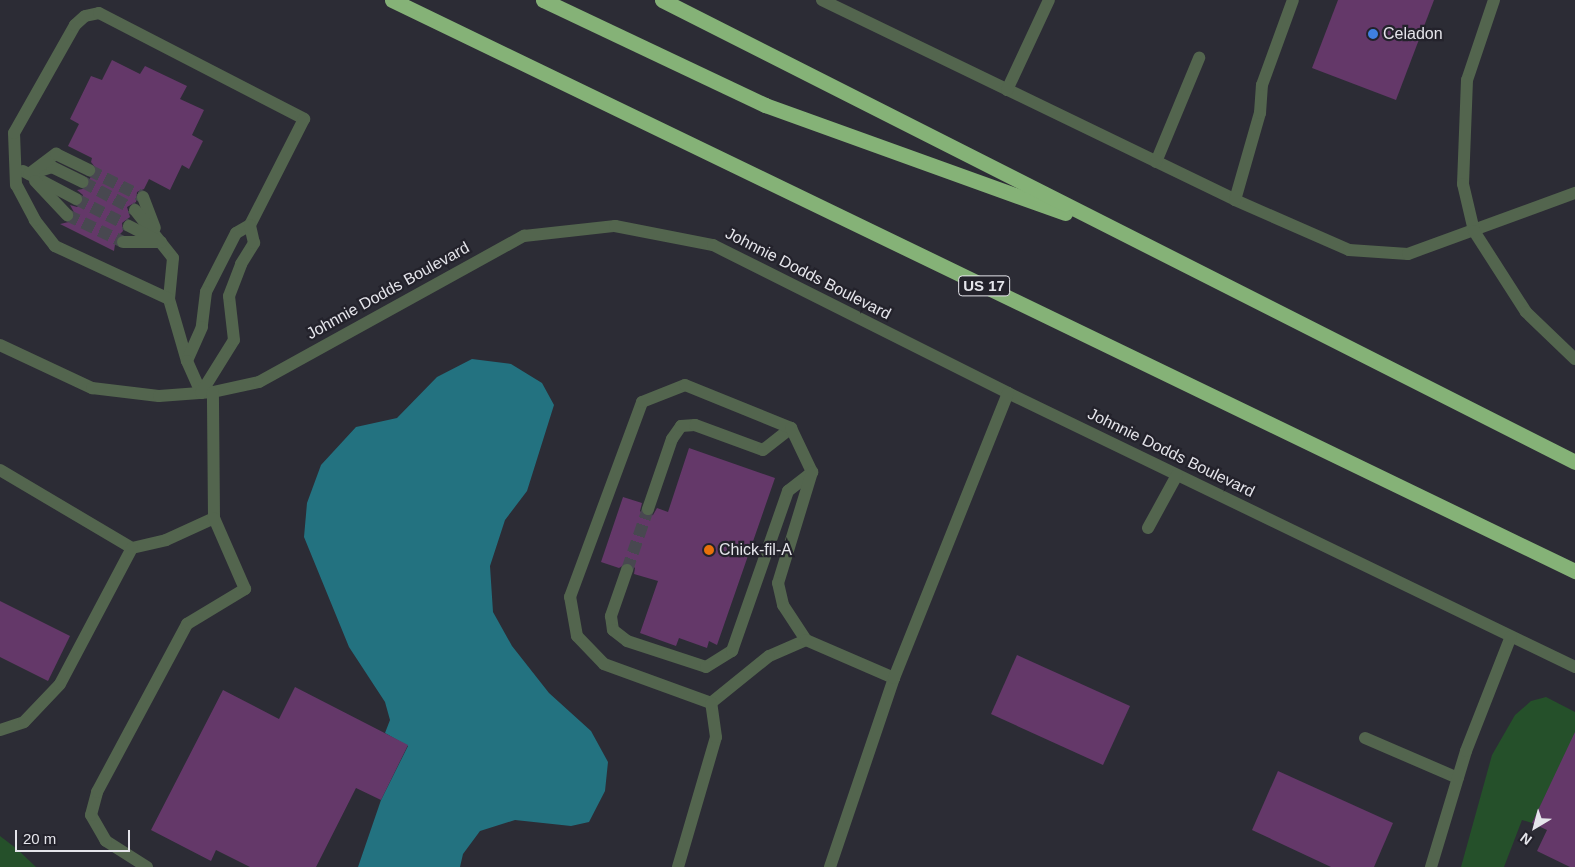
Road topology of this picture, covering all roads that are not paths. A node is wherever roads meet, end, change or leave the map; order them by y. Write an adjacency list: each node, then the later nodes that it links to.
1 (392, 0): 43 (highway, US 17)
2 (543, 0): 24 (highway)
3 (662, 0): 24 (highway)
4 (1048, 0): 9 (street)
5 (1293, 0): 18 (street)
6 (1494, 0): 23 (street)
7 (825, 1): 9 (street)
8 (1199, 58): 10 (street)
9 (1007, 90): 10 (street)
10 (1156, 162): 18 (street)
11 (15, 166): 13 (street); 21 (street); 27 (street)
12 (89, 170): 13 (street)
13 (29, 174): 14 (street); 17 (street); 20 (street)
14 (83, 182)
15 (1575, 193): 23 (street)
16 (143, 197): 26 (street)
17 (76, 199)
18 (1235, 200): 23 (street)
19 (135, 210): 26 (street)
20 (67, 215)
21 (250, 225): 30 (street); 31 (street)
22 (130, 226): 26 (street)
23 (1474, 230): 29 (street)
24 (1125, 234): 34 (highway)
25 (123, 242): 26 (street)
26 (161, 242): 27 (street)
27 (169, 299): 30 (street)
28 (0, 345): 31 (street, Johnnie Dodds Boulevard)
29 (1575, 359)
30 (187, 361): 31 (street)
31 (207, 393): 32 (street, Johnnie Dodds Boulevard); 39 (street)
32 (1008, 393): 37 (street, Johnnie Dodds Boulevard); 47 (street)
33 (790, 428): 36 (street); 38 (street); 48 (street)
34 (1575, 462)
35 (0, 470): 41 (street)
36 (812, 472): 42 (street); 45 (street)
37 (1177, 475): 40 (street); 44 (street, Johnnie Dodds Boulevard)
38 (648, 509)
39 (214, 518): 41 (street); 52 (street)
40 (1148, 528)
41 (132, 548): 49 (street)
42 (626, 570)
43 (1575, 571)
44 (1510, 636): 46 (street, Johnnie Dodds Boulevard); 51 (street)
45 (806, 640): 47 (street); 48 (street)
46 (1575, 667)
47 (894, 678): 54 (street)
48 (711, 703): 53 (street)
49 (0, 730)
50 (1365, 738): 51 (street)
51 (1458, 778): 55 (street)
52 (147, 867)
53 (678, 867)
54 (830, 867)
55 (1431, 867)

